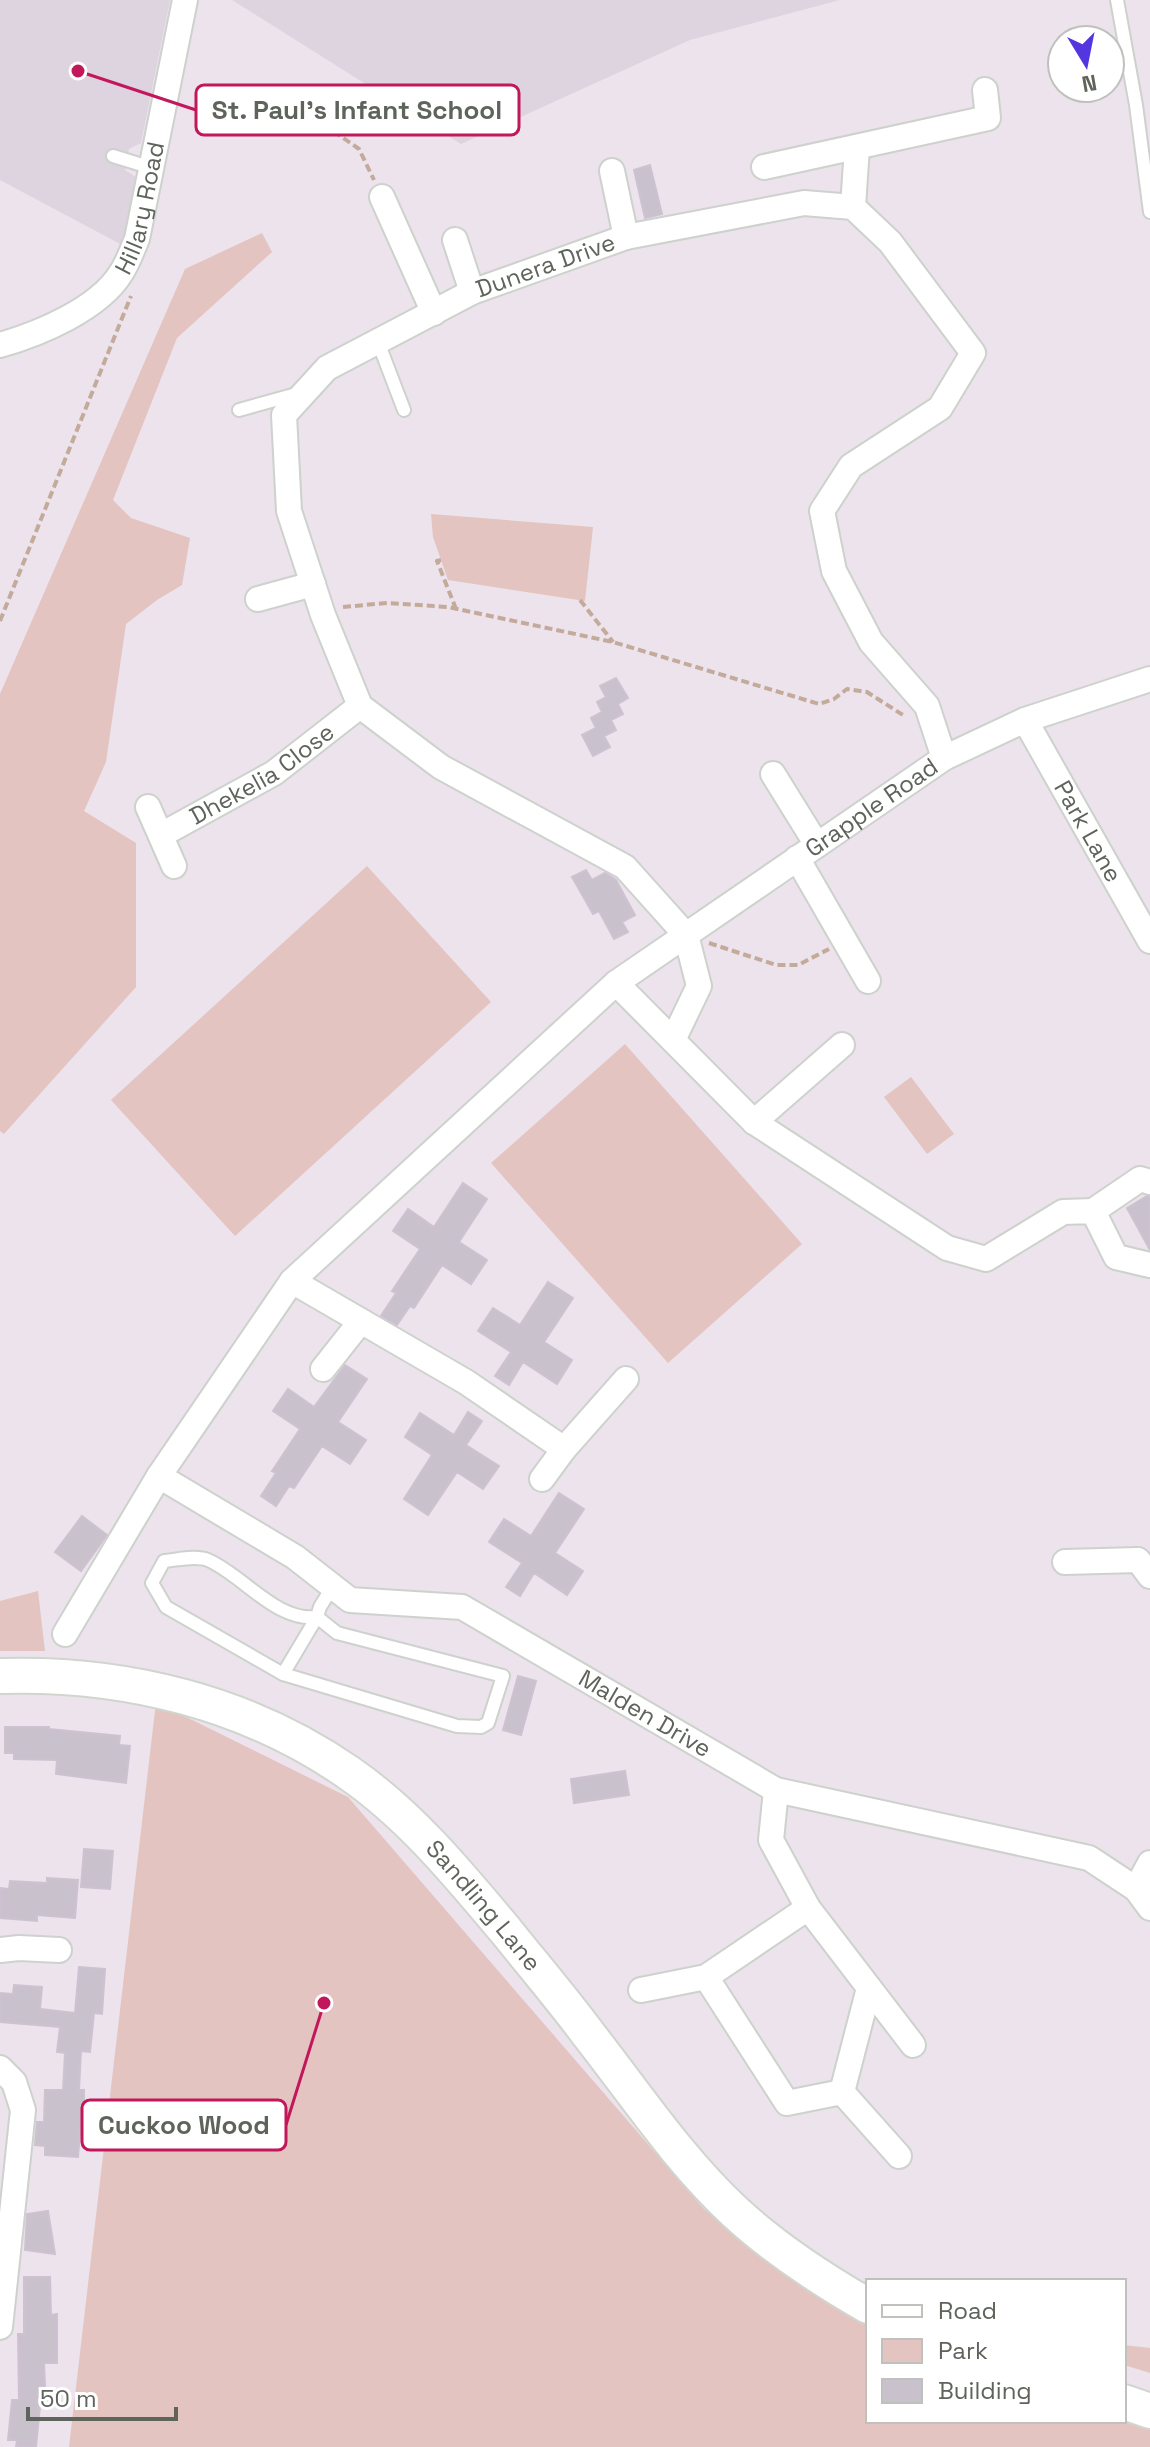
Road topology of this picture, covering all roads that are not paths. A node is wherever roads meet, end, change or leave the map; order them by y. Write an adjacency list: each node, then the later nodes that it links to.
1 (185, 0): 7 (street, Hillary Road)
2 (1117, 0): 11 (lane)
3 (985, 90): 4 (street)
4 (857, 147): 6 (street); 10 (street)
5 (113, 156): 7 (lane)
6 (764, 167)
7 (152, 168): 17 (street, Hillary Road)
8 (612, 171): 12 (street)
9 (382, 197): 15 (street)
10 (853, 207): 12 (street, Dunera Drive); 26 (street)
11 (1150, 212)
12 (626, 237): 14 (street, Dunera Drive)
13 (455, 240): 14 (street)
14 (472, 292): 15 (street, Dunera Drive)
15 (434, 313): 16 (street, Dunera Drive)
16 (378, 342): 18 (street, Dunera Drive); 20 (lane)
17 (0, 345)
18 (306, 391): 19 (lane); 21 (street, Dunera Drive)
19 (239, 410)
20 (404, 410)
21 (313, 584): 22 (street); 24 (street, Dunera Drive)
22 (258, 599)
23 (1150, 679): 25 (street, Grapple Road)
24 (360, 706): 29 (street, Dhekelia Close); 32 (street)
25 (1025, 720): 26 (street, Grapple Road); 33 (street, Park Lane)
26 (944, 758): 30 (street, Grapple Road)
27 (773, 774): 30 (street)
28 (148, 807): 29 (street, Dhekelia Close)
29 (161, 835): 31 (street, Dhekelia Close)
30 (807, 852): 32 (street, Grapple Road); 34 (street)
31 (174, 866)
32 (692, 931): 35 (street, Grapple Road); 36 (street)
33 (1150, 941)
34 (868, 981)
35 (616, 983): 36 (street); 42 (street, Grapple Road)
36 (673, 1040): 38 (street)
37 (842, 1045): 38 (street)
38 (754, 1122): 40 (street)
39 (1150, 1182): 40 (street)
40 (1093, 1211): 41 (street)
41 (1150, 1265)
42 (292, 1281): 43 (street); 47 (street, Grapple Road)
43 (361, 1321): 44 (street); 46 (street)
44 (323, 1369)
45 (626, 1379): 46 (street)
46 (564, 1449): 48 (street)
47 (159, 1476): 51 (street, Malden Drive); 53 (street, Grapple Road)
48 (542, 1479)
49 (1065, 1562): 50 (street)
50 (1150, 1576)
51 (333, 1586): 52 (lane); 56 (street, Malden Drive)
52 (317, 1617): 54 (lane); 54 (lane); 54 (lane)
53 (65, 1634)
54 (283, 1674)
55 (0, 1676): 69 (street, Sandling Lane)
56 (776, 1790): 58 (street, Malden Drive); 59 (street)
57 (1150, 1863): 58 (street)
58 (1143, 1899)
59 (808, 1908): 62 (street); 63 (street)
60 (0, 1950): 61 (street)
61 (59, 1950)
62 (706, 1977): 64 (street); 67 (street)
63 (869, 1988): 65 (street); 67 (street)
64 (641, 1990)
65 (913, 2045)
66 (0, 2068): 70 (street)
67 (842, 2092): 68 (street)
68 (899, 2156)
69 (866, 2305)
70 (0, 2327)
71 (1126, 2403): 72 (street)
72 (1150, 2411)

